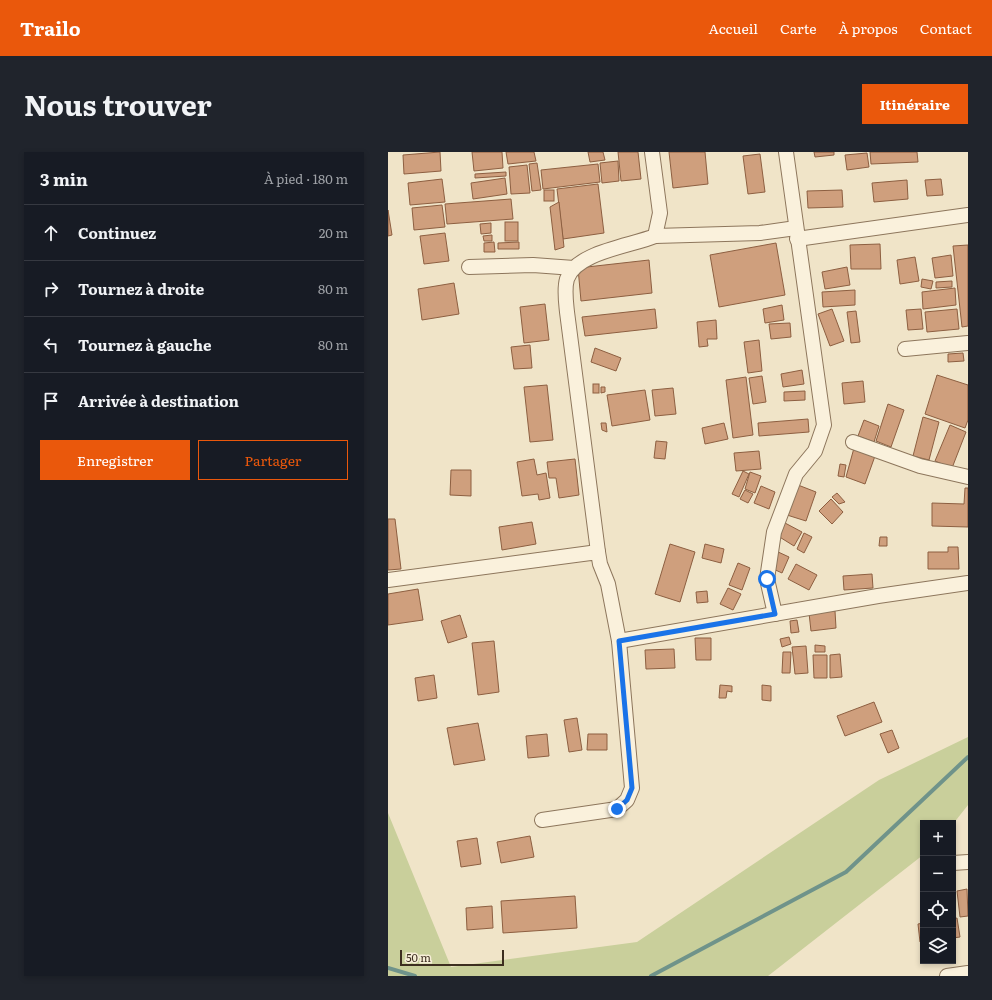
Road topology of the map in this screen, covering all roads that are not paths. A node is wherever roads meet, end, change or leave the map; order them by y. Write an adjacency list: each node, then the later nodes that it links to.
1 (652, 152): 5 (street)
2 (786, 152): 4 (street)
3 (968, 215): 4 (street)
4 (796, 234): 5 (street); 15 (street)
5 (655, 236): 7 (street)
6 (469, 267): 7 (street)
7 (574, 268): 12 (street)
8 (968, 343): 9 (street)
9 (905, 349)
10 (853, 442): 11 (street)
11 (968, 477)
12 (598, 552): 13 (street); 16 (street)
13 (388, 580)
14 (968, 583): 15 (street)
15 (775, 614): 16 (street)
16 (619, 641): 17 (street)
17 (542, 820)
18 (968, 862): 19 (street)
19 (956, 863)
20 (968, 973): 21 (street)
21 (947, 976)

